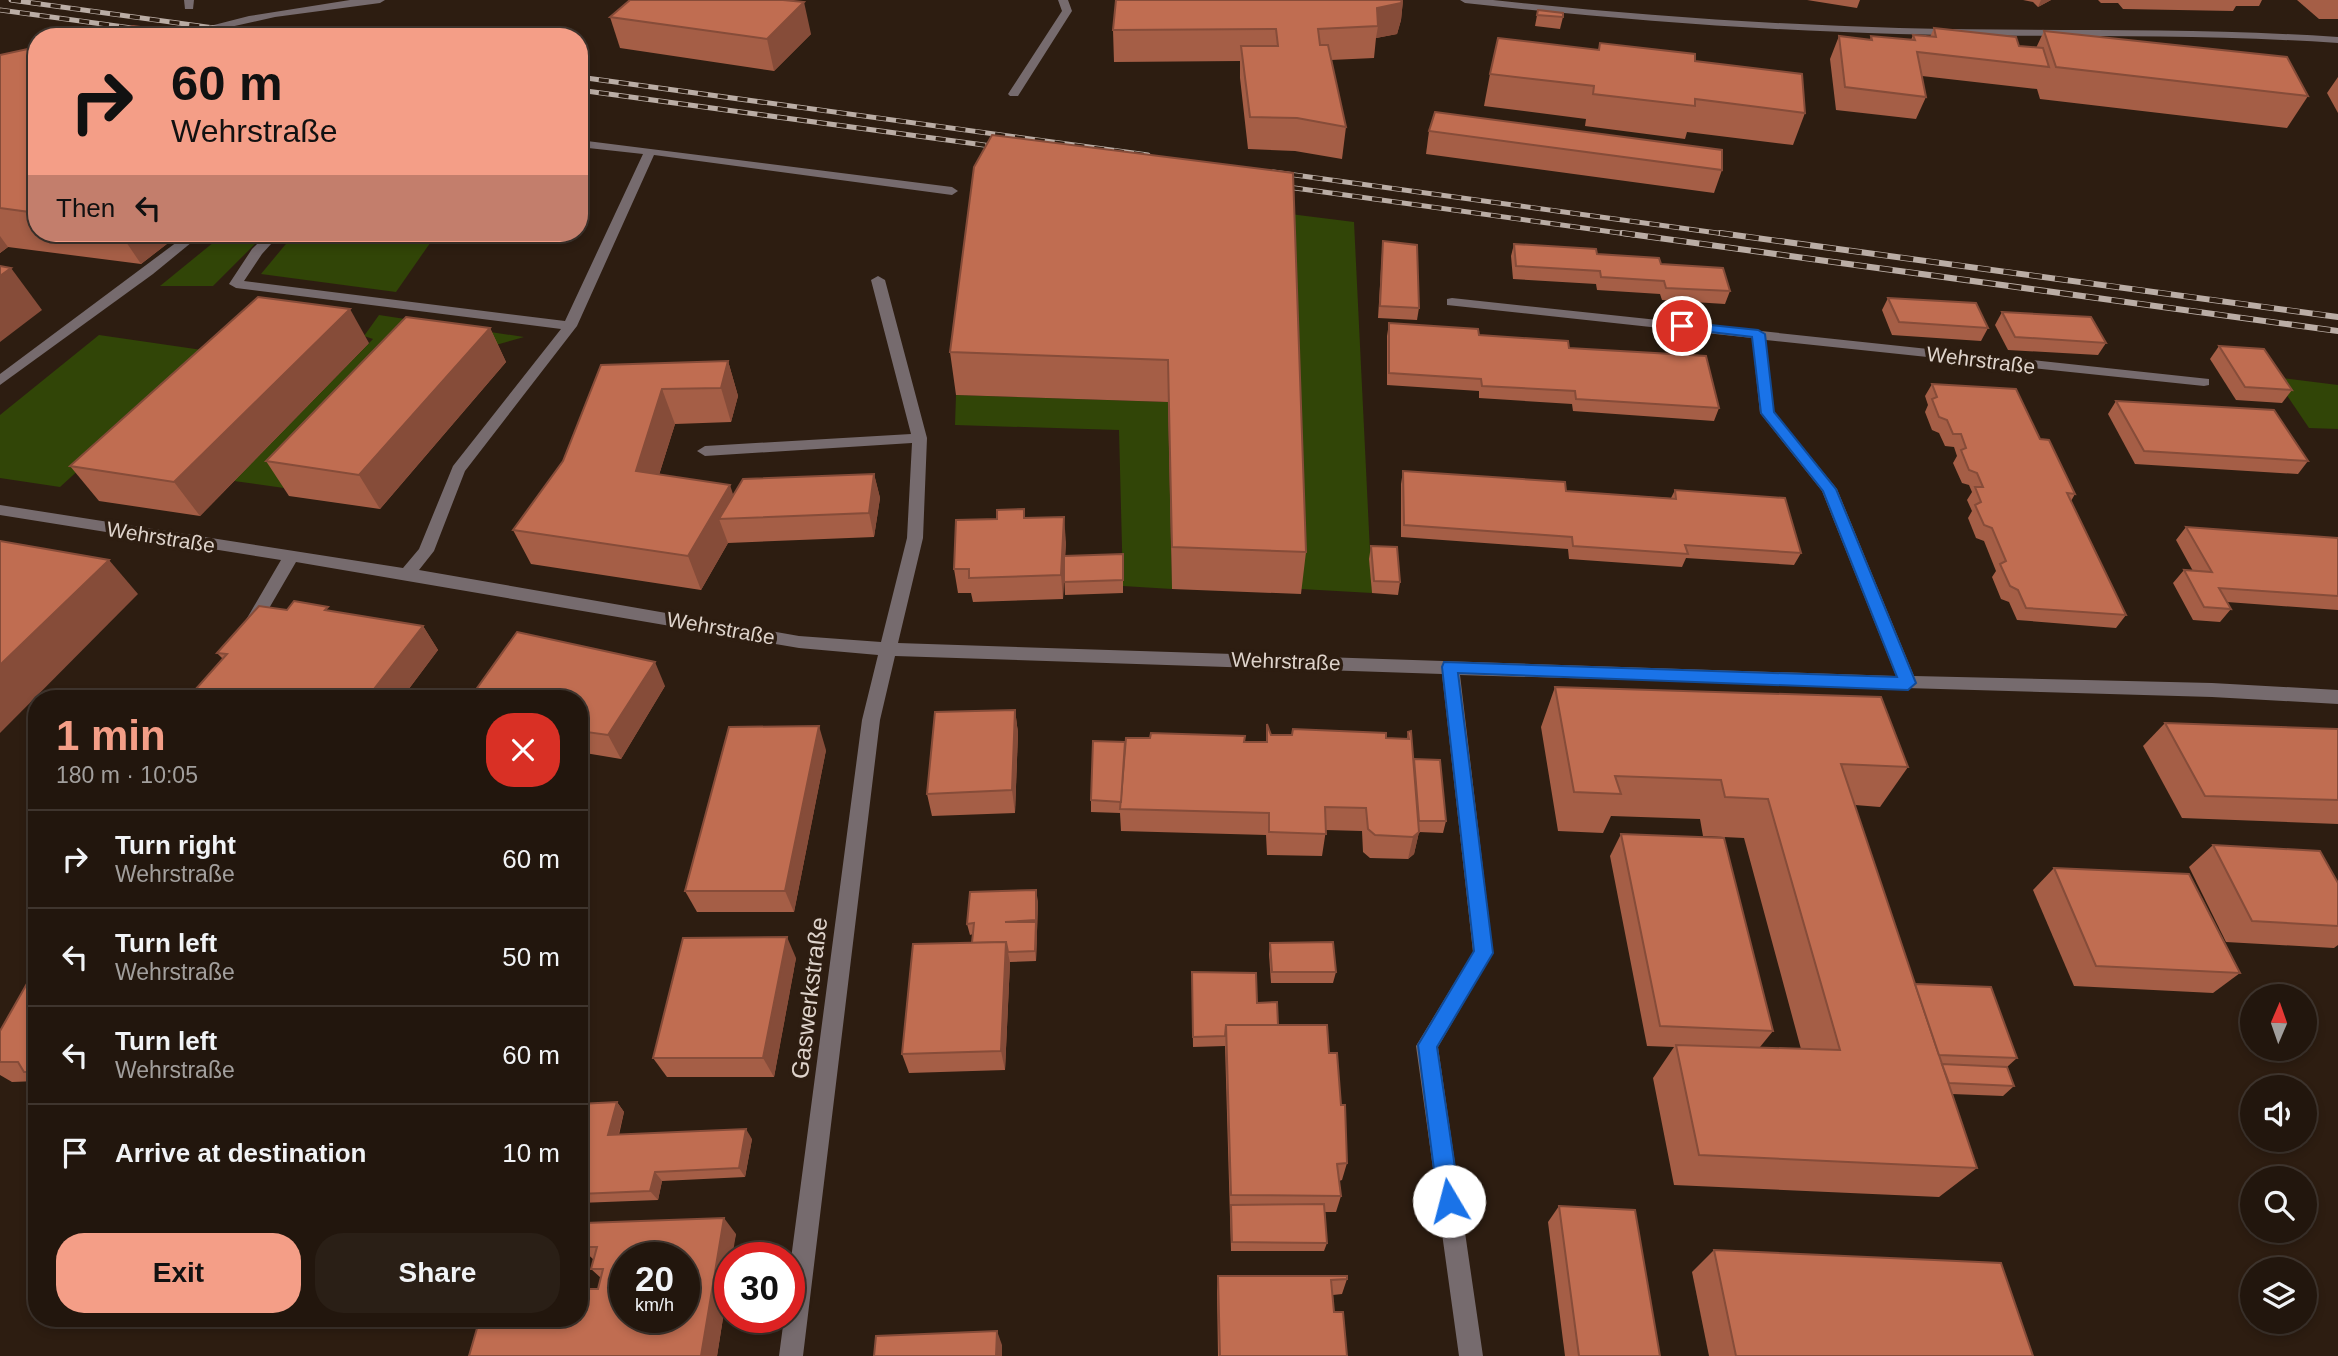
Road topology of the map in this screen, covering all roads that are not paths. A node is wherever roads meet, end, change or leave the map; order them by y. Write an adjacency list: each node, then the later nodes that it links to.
1 (380, 0): 4 (street)
2 (1063, 0): 6 (street)
3 (1465, 0): 5 (street)
4 (207, 28)
5 (2338, 40)
6 (1014, 94)
7 (588, 144): 8 (street)
8 (650, 151): 9 (street); 14 (street)
9 (952, 191)
10 (186, 242): 16 (street)
11 (266, 242): 14 (street)
12 (878, 280): 18 (street, Gaswerkstraße)
13 (1452, 302): 15 (street, Wehrstraße)
14 (570, 327): 22 (street)
15 (1758, 334): 17 (street, Wehrstraße); 26 (street)
16 (0, 381)
17 (2204, 382)
18 (920, 438): 19 (street); 24 (street, Gaswerkstraße)
19 (705, 451)
20 (0, 510): 21 (street, Wehrstraße)
21 (290, 558): 22 (street, Wehrstraße); 23 (street)
22 (407, 574): 24 (street, Wehrstraße)
23 (243, 639)
24 (886, 649): 25 (street, Wehrstraße); 28 (street, Gaswerkstraße)
25 (1450, 667): 26 (street, Wehrstraße); 29 (street)
26 (1908, 683): 27 (street, Wehrstraße)
27 (2338, 697)
28 (791, 1356)
29 (1471, 1356)

